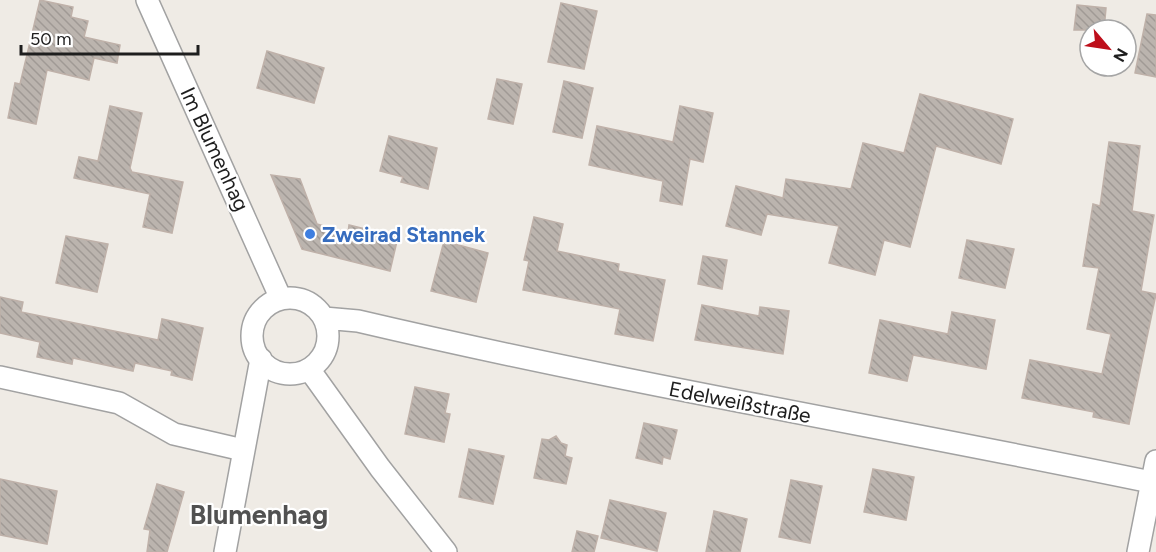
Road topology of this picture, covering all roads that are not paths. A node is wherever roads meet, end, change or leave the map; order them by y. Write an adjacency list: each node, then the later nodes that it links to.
1 (147, 0): 2 (street, Im Blumenhag)
2 (281, 298): 3 (street); 4 (street)
3 (324, 318): 5 (street); 8 (street, Edelweißstraße)
4 (261, 359): 5 (street); 7 (street)
5 (309, 369): 10 (street)
6 (0, 377): 7 (street)
7 (243, 450): 9 (street)
8 (1155, 476): 11 (street)
9 (225, 552)
10 (446, 552)
11 (1138, 552)

